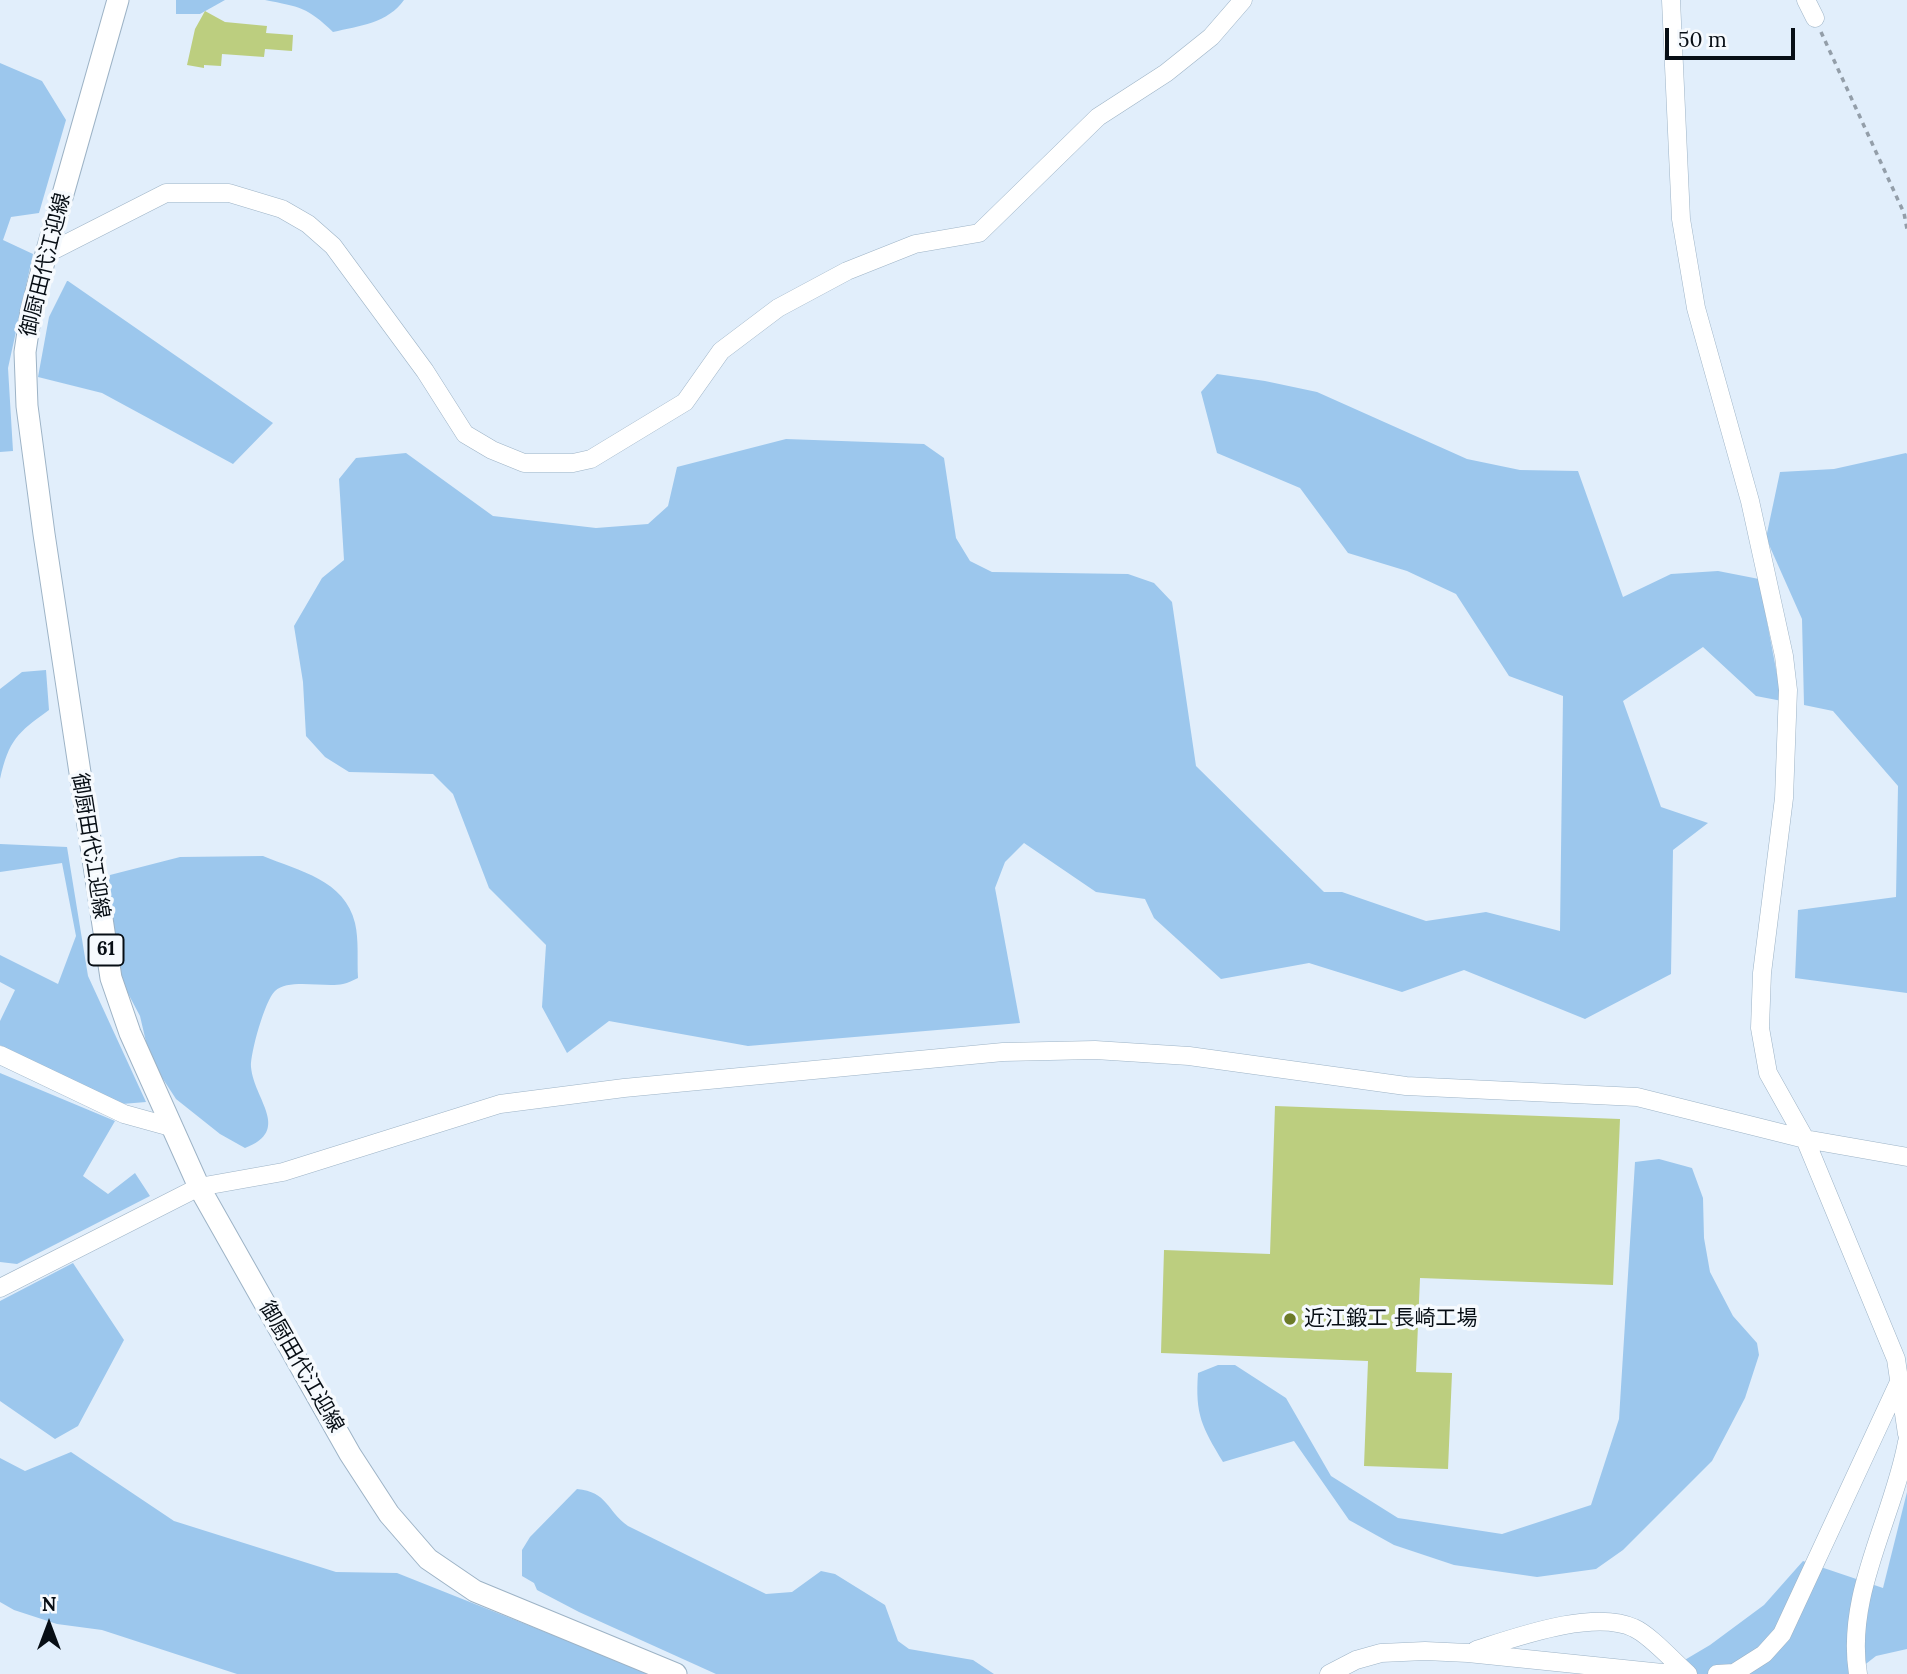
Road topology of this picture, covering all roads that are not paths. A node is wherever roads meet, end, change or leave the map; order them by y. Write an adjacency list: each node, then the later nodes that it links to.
1 (118, 0): 6 (main road, 御厨田代江迎線 / 61)
2 (1243, 0): 6 (street)
3 (1671, 0): 9 (street)
4 (1806, 0): 5 (street)
5 (1815, 18)
6 (46, 254): 8 (main road, 御厨田代江迎線 / 61)
7 (0, 1055): 8 (street)
8 (171, 1127): 11 (main road, 御厨田代江迎線 / 61)
9 (1805, 1139): 10 (street); 11 (street); 13 (street)
10 (1907, 1157)
11 (199, 1187): 12 (street); 17 (main road, 御厨田代江迎線 / 61)
12 (0, 1288)
13 (1899, 1382): 14 (street); 21 (street)
14 (1907, 1434)
15 (1907, 1442): 22 (street)
16 (1468, 1653): 18 (street); 19 (street); 20 (street)
17 (676, 1674)
18 (1329, 1674)
19 (1672, 1674)
20 (1688, 1674)
21 (1717, 1674)
22 (1858, 1674)

